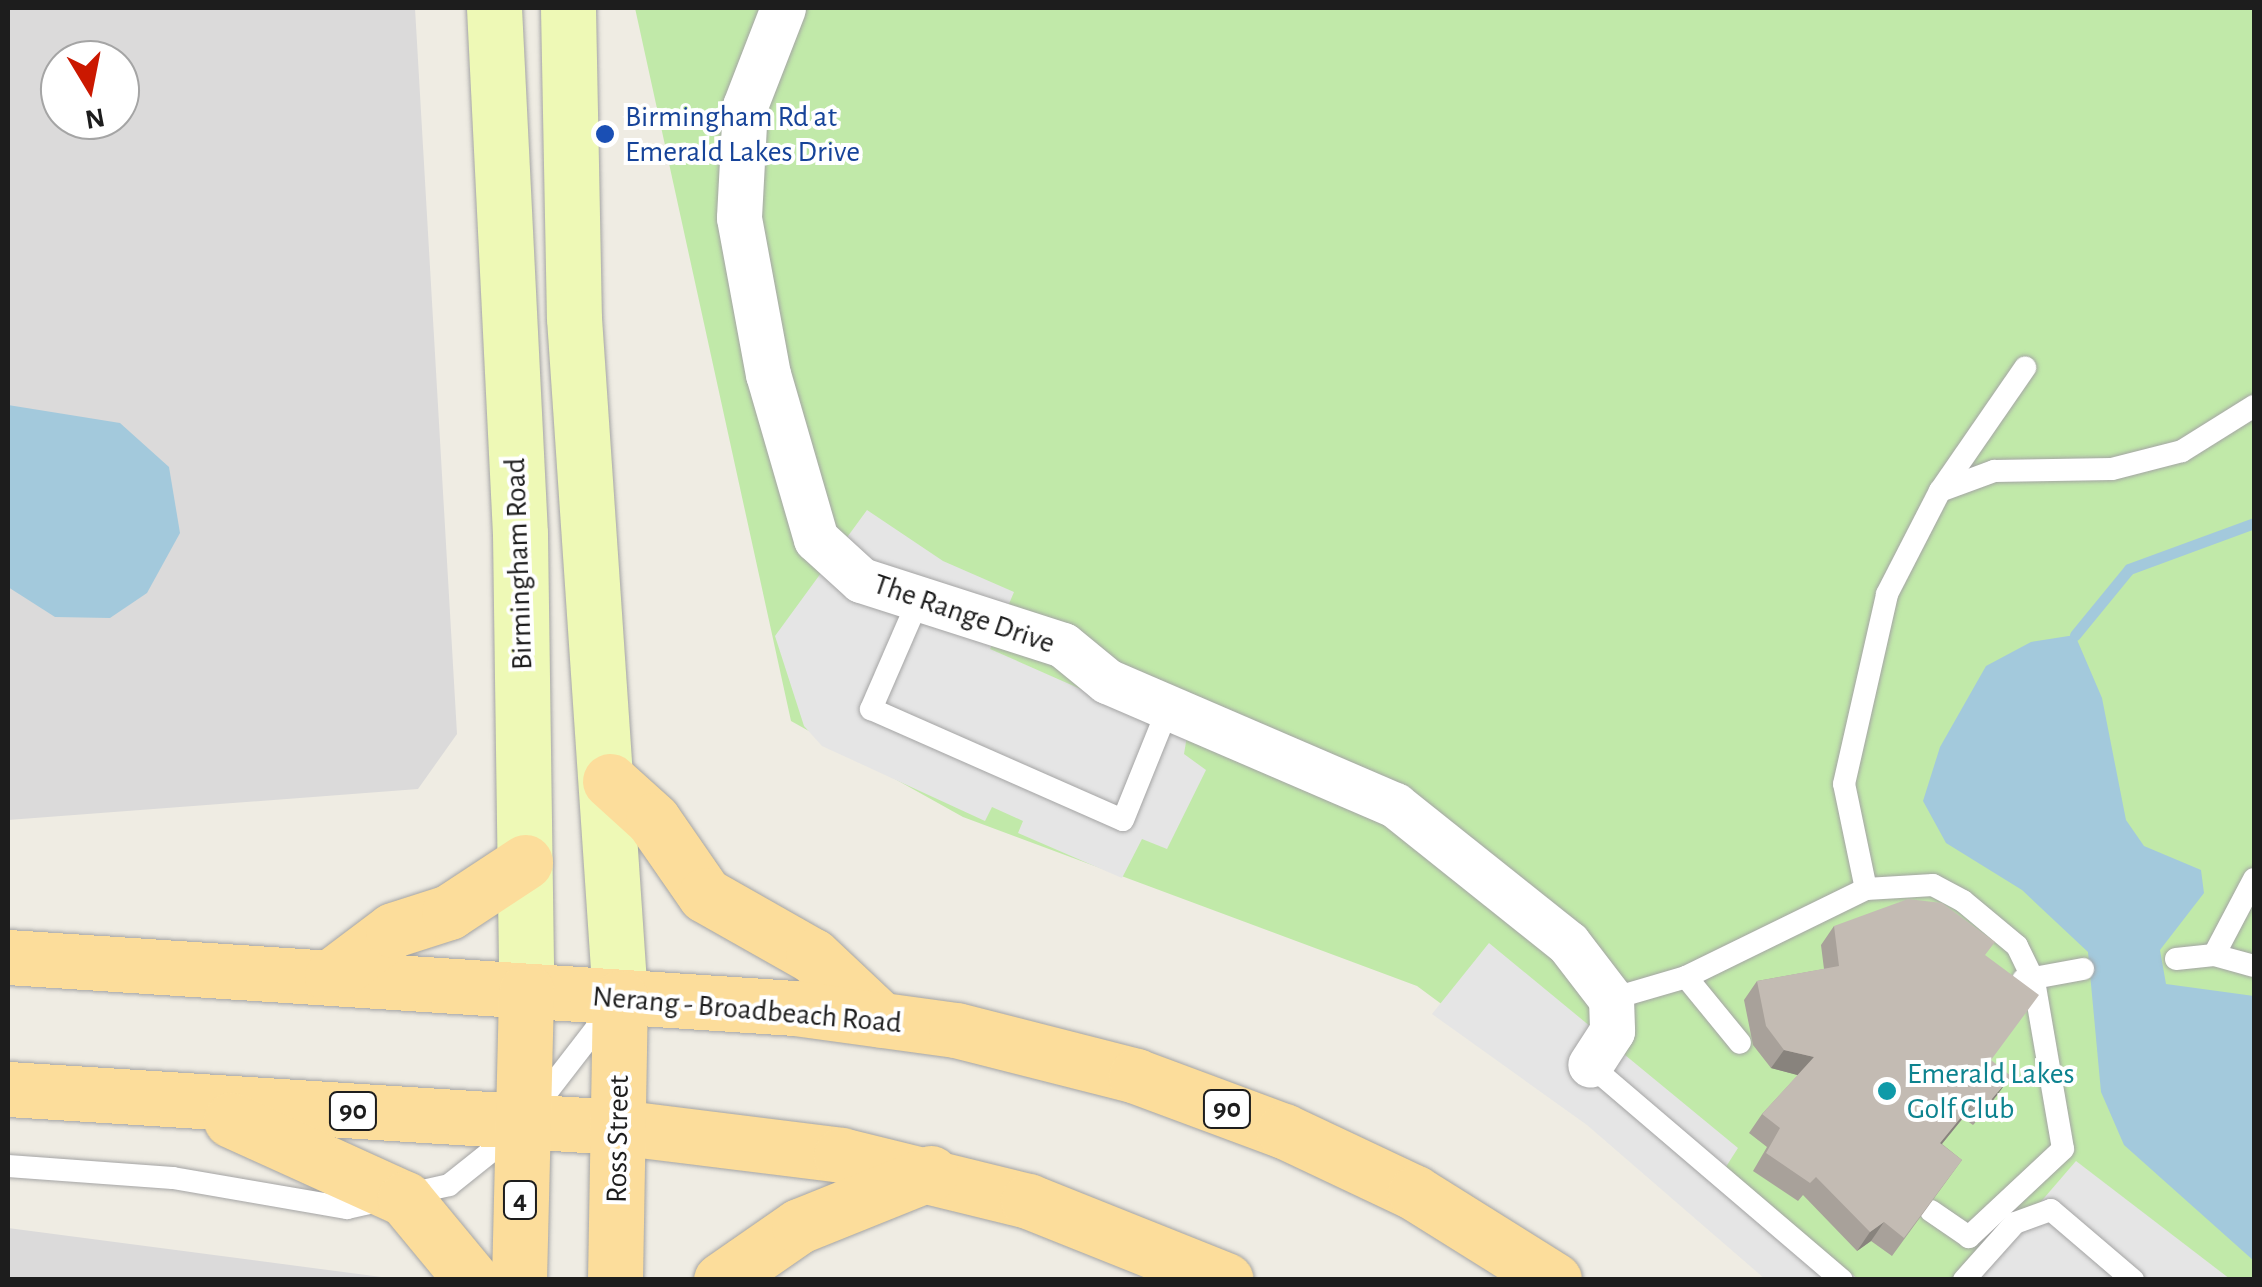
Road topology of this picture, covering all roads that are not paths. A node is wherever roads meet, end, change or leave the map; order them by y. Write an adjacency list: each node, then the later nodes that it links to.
1 (494, 8): 10 (street, Birmingham Road)
2 (568, 8): 9 (street)
3 (782, 8): 7 (street, The Range Drive)
4 (2025, 368): 6 (lane)
5 (2254, 406): 6 (lane)
6 (1940, 491): 12 (lane)
7 (918, 601): 8 (street, The Range Drive); 8 (lane)
8 (1169, 706): 24 (street, The Range Drive)
9 (610, 781): 23 (street); 25 (main road)
10 (525, 862): 19 (main road); 22 (street, Birmingham Road)
11 (2254, 879): 13 (lane)
12 (1866, 889): 20 (lane); 21 (lane)
13 (2214, 954): 15 (lane); 16 (lane)
14 (8, 957): 19 (main road, Nerang - Broadbeach Road / 90)
15 (2176, 959)
16 (2254, 966)
17 (2083, 970): 21 (lane)
18 (1994, 974): 21 (lane)
19 (332, 976): 22 (main road, Nerang - Broadbeach Road / 90)
20 (1686, 976): 24 (lane); 26 (lane)
21 (2034, 980): 35 (lane)
22 (526, 991): 23 (main road, Nerang - Broadbeach Road / 90); 30 (main road, Birmingham Road / 4)
23 (620, 998): 25 (main road, Nerang - Broadbeach Road / 90); 30 (lane); 31 (main road, Ross Street)
24 (1611, 998): 27 (street)
25 (881, 1020): 41 (main road, Nerang - Broadbeach Road / 90)
26 (1740, 1042)
27 (1590, 1065): 42 (lane)
28 (8, 1089): 29 (main road, 90)
29 (182, 1102): 30 (main road, 90); 34 (main road)
30 (524, 1120): 31 (main road, 90); 34 (lane); 37 (main road, 4)
31 (617, 1127): 33 (main road, 90); 38 (main road, Ross Street)
32 (8, 1166): 34 (lane)
33 (931, 1173): 39 (main road); 40 (main road, 90)
34 (405, 1198): 36 (main road)
35 (1930, 1212)
36 (472, 1280)
37 (518, 1280)
38 (616, 1280)
39 (722, 1280)
40 (1226, 1280)
41 (1554, 1280)
42 (1842, 1280)
43 (1964, 1280): 44 (lane)
44 (2132, 1280)

